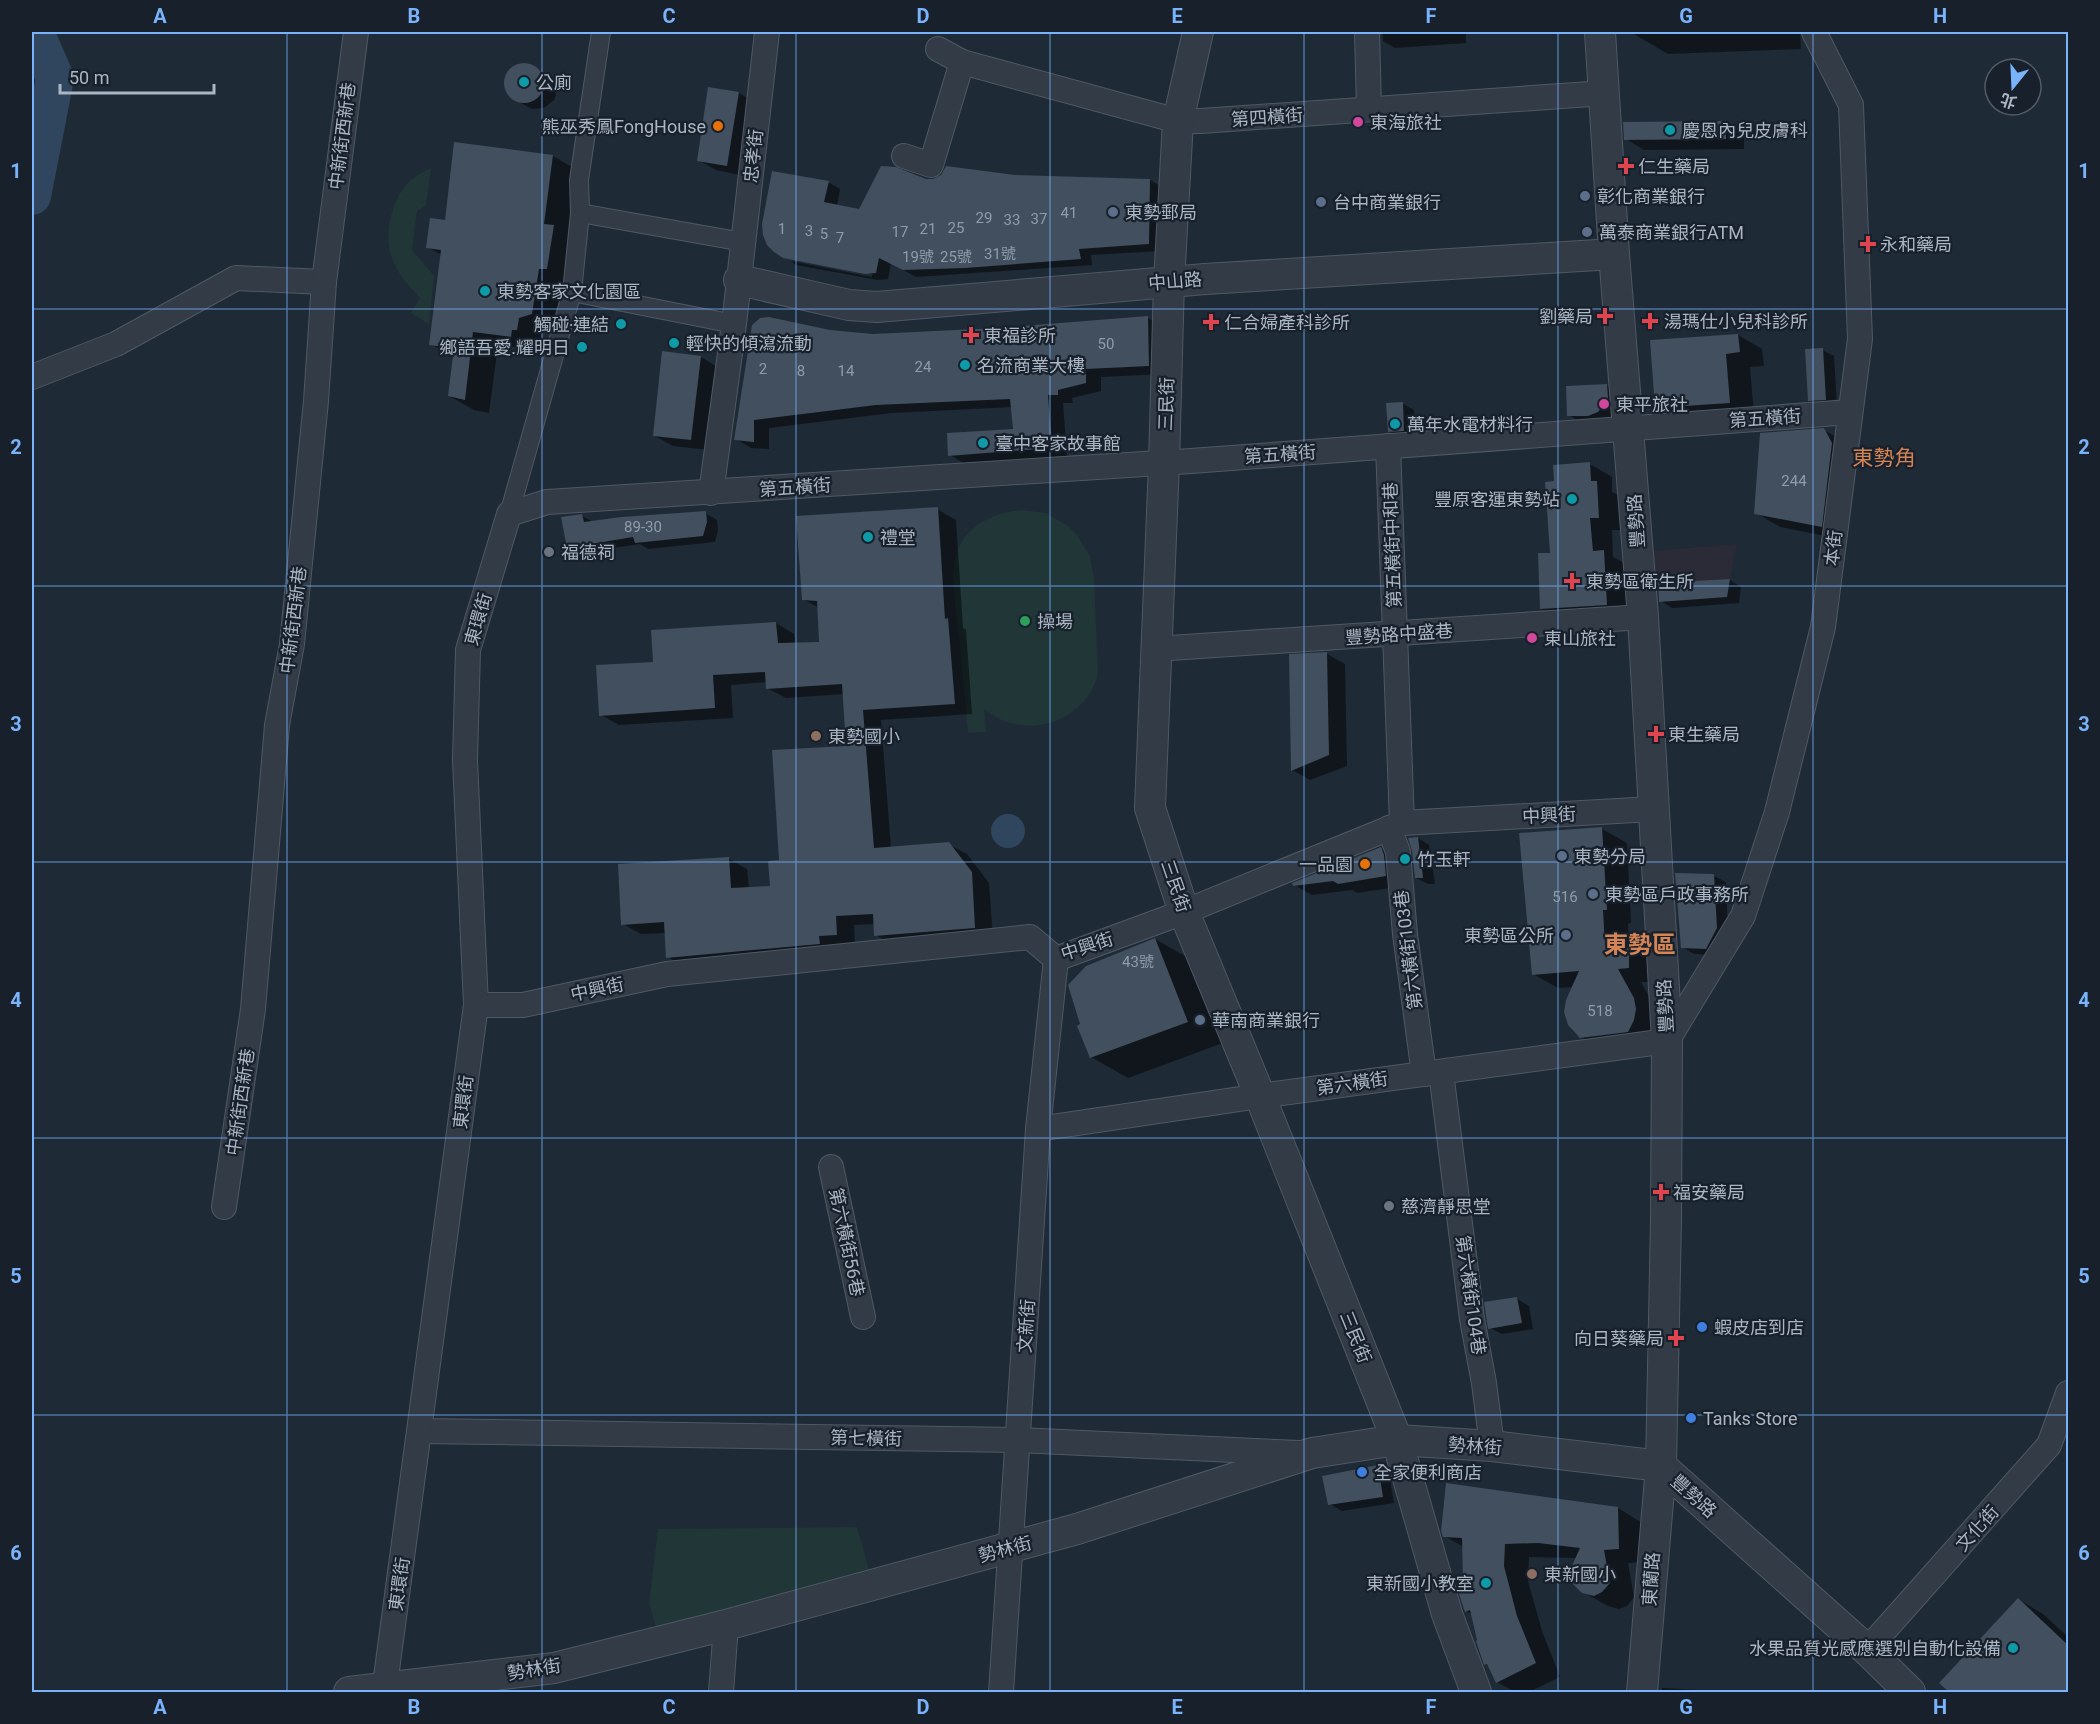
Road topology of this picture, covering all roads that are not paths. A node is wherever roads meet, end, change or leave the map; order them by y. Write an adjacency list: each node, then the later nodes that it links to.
1 (356, 32): 18 (street, 中新街西新巷)
2 (602, 32): 14 (street)
3 (767, 32): 15 (street, 忠孝街)
4 (1198, 32): 12 (street, 三民街)
5 (1367, 32): 11 (street)
6 (1600, 32): 10 (street, 豐勢路)
7 (1814, 32): 23 (street, 本街)
8 (938, 49): 9 (street, 第四橫街)
9 (962, 62): 12 (street, 第四橫街); 13 (street)
10 (1605, 93): 11 (street, 第四橫街); 16 (street, 豐勢路)
11 (1369, 109): 12 (street, 第四橫街)
12 (1178, 121): 19 (street, 三民街)
13 (904, 156)
14 (580, 213): 15 (street); 20 (street)
15 (743, 242): 17 (street, 忠孝街)
16 (1614, 254): 19 (street, 中山路); 24 (street, 豐勢路)
17 (739, 280): 19 (street, 中山路); 21 (street)
18 (324, 282): 22 (street); 42 (street, 中新街西新巷)
19 (1169, 282): 26 (street, 三民街)
20 (572, 292): 21 (street); 28 (street)
21 (734, 324): 27 (street)
22 (32, 377)
23 (1850, 412): 24 (street, 第五橫街); 37 (street, 本街)
24 (1628, 428): 25 (street, 第五橫街); 29 (street, 豐勢路)
25 (1388, 446): 26 (street, 第五橫街); 30 (street, 第五橫街中和巷)
26 (1164, 463): 27 (street, 第五橫街); 31 (street, 三民街)
27 (711, 493): 28 (street)
28 (508, 514): 36 (street, 東環街)
29 (1643, 617): 30 (street, 豐勢路中盛巷); 32 (street, 豐勢路)
30 (1396, 634): 31 (street, 豐勢路中盛巷); 33 (street, 第五橫街中和巷)
31 (1155, 649): 34 (street, 三民街)
32 (1653, 809): 33 (street, 中興街); 37 (street, 豐勢路)
33 (1396, 825): 34 (street, 中興街); 38 (street, 第六橫街103巷)
34 (1184, 912): 35 (street, 中興街); 39 (street, 三民街)
35 (1056, 959): 36 (street, 中興街); 40 (street, 文新街)
36 (476, 1005): 45 (street, 東環街)
37 (1667, 1041): 38 (street, 第六橫街); 50 (street, 豐勢路)
38 (1432, 1073): 39 (street, 第六橫街); 48 (street, 第六橫街104巷)
39 (1260, 1096): 40 (street, 第六橫街); 47 (street, 三民街)
40 (1038, 1129): 46 (street, 文新街)
41 (831, 1167): 43 (street, 第六橫街56巷)
42 (224, 1207)
43 (863, 1317)
44 (2068, 1393): 53 (street, 文化街)
45 (420, 1431): 46 (street, 第七橫街); 54 (street, 東環街)
46 (1018, 1440): 49 (street, 第七橫街); 51 (street, 文新街)
47 (1397, 1440): 48 (street, 勢林街); 49 (street, 勢林街); 58 (street, 三民街)
48 (1492, 1446): 50 (street, 勢林街)
49 (1312, 1454): 51 (street, 勢林街)
50 (1661, 1466): 53 (street, 豐勢路); 59 (street, 東蘭路)
51 (1010, 1547): 52 (street, 勢林街); 57 (street, 文新街)
52 (726, 1625): 54 (street, 勢林街); 56 (street)
53 (1867, 1650): 60 (street, 豐勢路)
54 (384, 1691): 55 (street, 勢林街)
55 (349, 1692)
56 (721, 1692)
57 (1001, 1692)
58 (1476, 1692)
59 (1642, 1692)
60 (1910, 1692)

